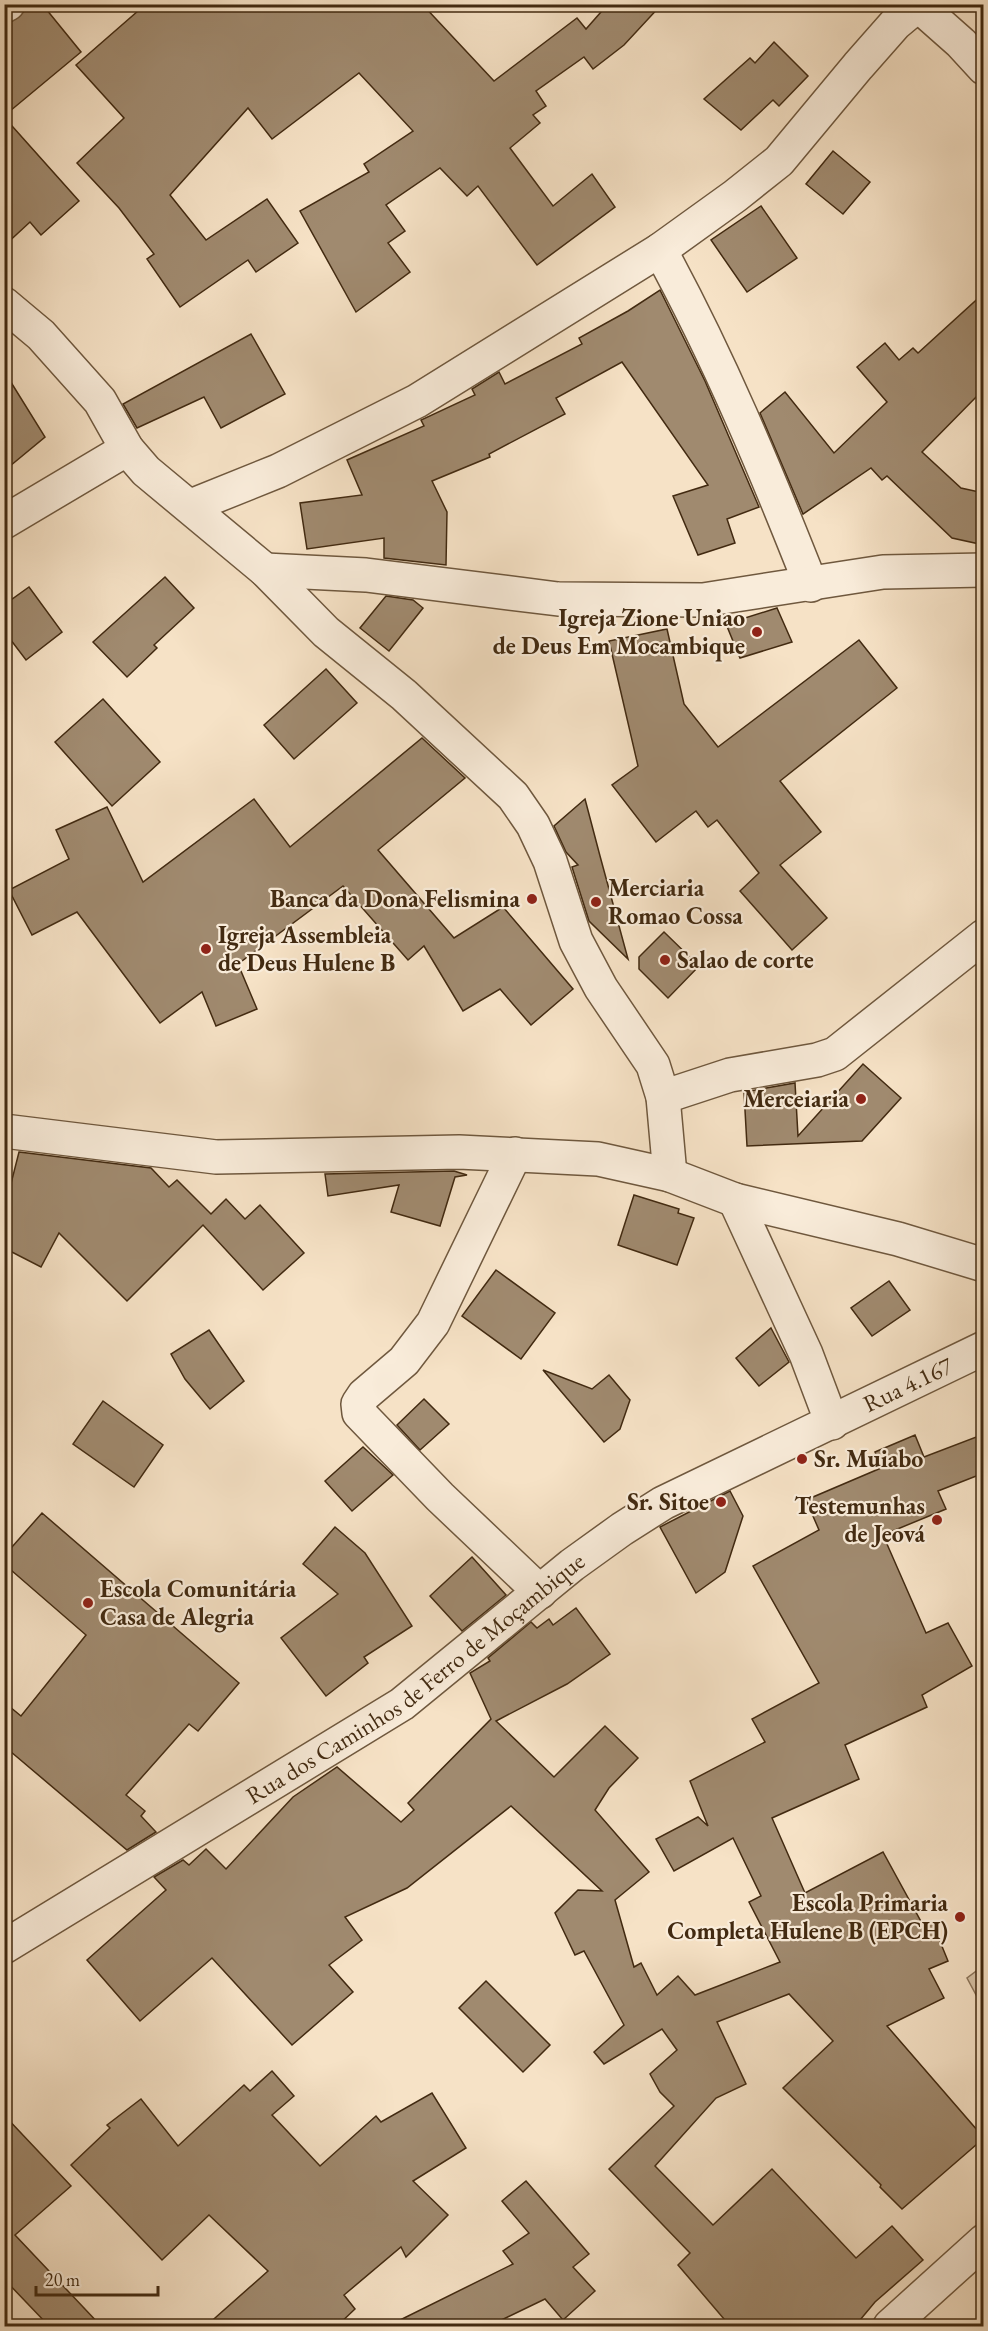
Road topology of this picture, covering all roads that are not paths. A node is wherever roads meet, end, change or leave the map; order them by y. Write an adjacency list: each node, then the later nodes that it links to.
1 (919, 5): 2 (street); 3 (street)
2 (984, 68)
3 (660, 250): 6 (street); 10 (street)
4 (4, 304): 5 (street)
5 (127, 449): 6 (street); 7 (street)
6 (191, 506): 8 (street)
7 (4, 522)
8 (265, 570): 10 (street); 12 (street)
9 (984, 570): 10 (street)
10 (811, 585)
11 (984, 936): 12 (street)
12 (663, 1096): 15 (street)
13 (4, 1131): 14 (street)
14 (515, 1155): 15 (street); 20 (street)
15 (670, 1175): 16 (street)
16 (735, 1200): 17 (street); 19 (street)
17 (984, 1264)
18 (984, 1348): 19 (street, Rua 4.167)
19 (832, 1422): 20 (street, Rua dos Caminhos de Ferro de Moçambique)
20 (540, 1592): 21 (street, Rua dos Caminhos de Ferro de Moçambique)
21 (4, 1947)
22 (984, 2241): 23 (street)
23 (891, 2326)

